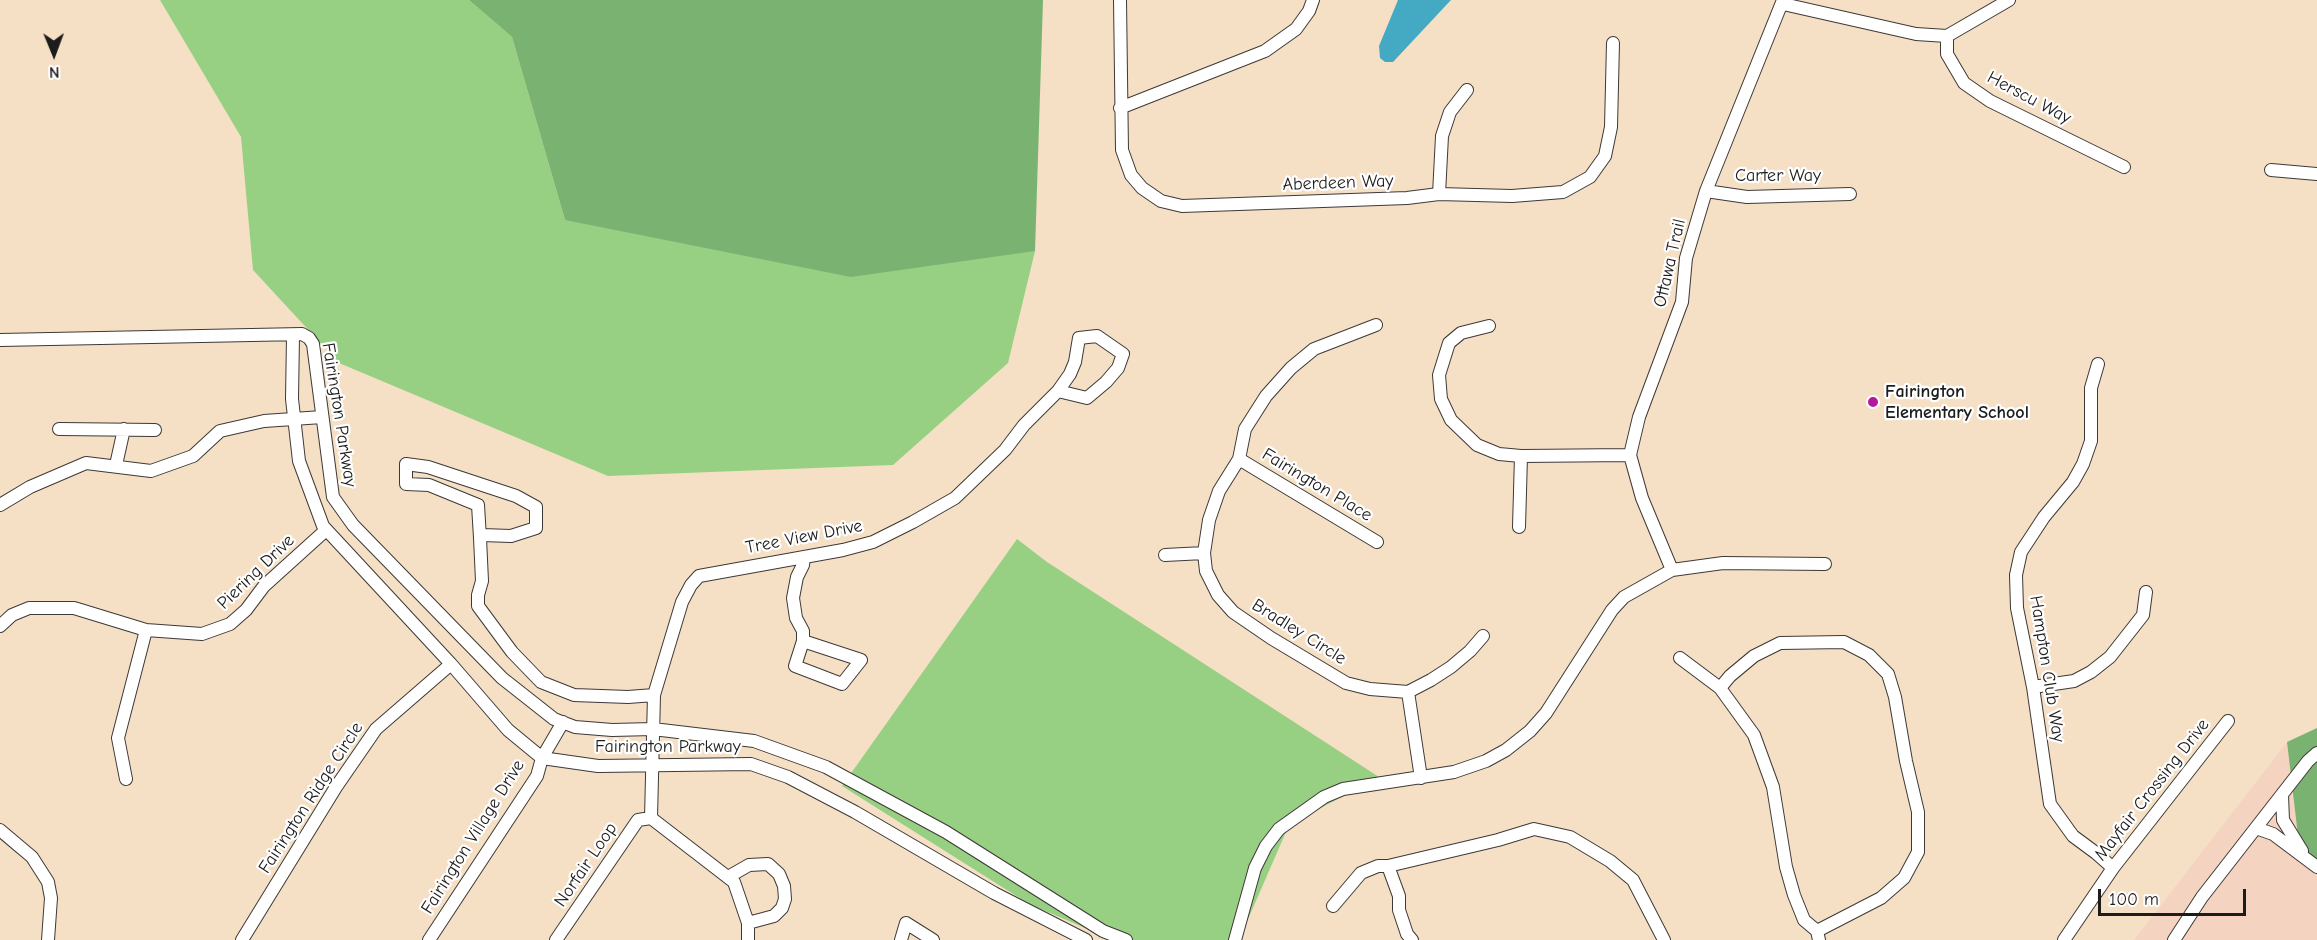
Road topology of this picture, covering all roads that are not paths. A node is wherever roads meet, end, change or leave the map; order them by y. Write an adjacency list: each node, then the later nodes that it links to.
1 (1120, 0): 8 (street, Aberdeen Way)
2 (1313, 0): 8 (street)
3 (2009, 0): 5 (street)
4 (1783, 2): 5 (street); 12 (street, Ottawa Trail)
5 (1947, 36): 9 (street, Herscu Way)
6 (1613, 42): 13 (street, Aberdeen Way)
7 (1467, 90): 13 (street)
8 (1120, 108): 13 (street, Aberdeen Way)
9 (2124, 167)
10 (2271, 170): 11 (street)
11 (2317, 174)
12 (1706, 191): 14 (street, Carter Way); 26 (street, Ottawa Trail)
13 (1439, 194)
14 (1850, 194)
15 (1376, 325): 28 (street, Bradley Circle)
16 (1489, 326): 27 (street)
17 (293, 336): 18 (street); 21 (street, Fairington Parkway); 22 (street, Fairington Parkway)
18 (0, 340)
19 (2098, 364): 47 (street, Hampton Club Way)
20 (1058, 391): 20 (street, Tree View Drive); 37 (street, Tree View Drive)
21 (322, 417): 22 (street); 52 (street, Fairington Parkway)
22 (295, 420): 29 (street); 32 (street, Fairington Parkway)
23 (59, 429): 24 (street)
24 (124, 429): 25 (street); 29 (street)
25 (155, 430)
26 (1630, 455): 27 (street); 39 (street, Ottawa Trail)
27 (1521, 456): 31 (street)
28 (1239, 459): 34 (street, Fairington Place); 35 (street, Bradley Circle)
29 (116, 465): 30 (street)
30 (0, 505)
31 (1519, 527)
32 (327, 530): 42 (street, Piering Drive); 46 (street, Fairington Parkway)
33 (480, 538): 33 (street); 50 (street)
34 (1377, 542)
35 (1204, 553): 36 (street); 49 (street, Bradley Circle)
36 (1165, 555)
37 (804, 558): 44 (street); 50 (street, Tree View Drive)
38 (1825, 564): 39 (street)
39 (1672, 570): 57 (street)
40 (2146, 592): 47 (street)
41 (0, 626): 42 (street, Piering Drive)
42 (146, 630): 58 (street)
43 (1483, 636): 49 (street)
44 (803, 641): 44 (street)
45 (1680, 658): 48 (street)
46 (451, 663): 55 (street, Fairington Parkway); 71 (street, Fairington Ridge Circle)
47 (2033, 687): 65 (street, Hampton Club Way)
48 (1720, 688): 69 (street); 69 (street)
49 (1408, 692): 57 (street)
50 (654, 695): 53 (street, Tree View Drive)
51 (2228, 721): 65 (street, Mayfair Crossing Drive)
52 (563, 722): 53 (street, Fairington Parkway); 55 (street, Fairington Village Drive)
53 (653, 729): 56 (street, Tree View Drive); 78 (street, Fairington Parkway)
54 (2317, 753): 59 (street)
55 (542, 758): 56 (street, Fairington Parkway); 72 (street, Fairington Village Drive)
56 (653, 764): 60 (street); 77 (street, Fairington Parkway)
57 (1421, 778): 79 (street)
58 (126, 779)
59 (2282, 795): 61 (street); 63 (street)
60 (651, 818): 66 (street); 73 (street, Norfair Loop)
61 (2256, 828): 63 (street); 83 (street)
62 (0, 830): 70 (street)
63 (2312, 863)
64 (1388, 866): 67 (street); 80 (street); 81 (street)
65 (2113, 868): 82 (street, Mayfair Crossing Drive)
66 (728, 877): 68 (street); 68 (street)
67 (1333, 906)
68 (748, 923): 74 (street)
69 (1818, 935)
70 (48, 940)
71 (242, 940)
72 (429, 940)
73 (556, 940)
74 (748, 940)
75 (901, 940): 76 (street)
76 (933, 940)
77 (1086, 940)
78 (1126, 940)
79 (1235, 940)
80 (1412, 940)
81 (1664, 940)
82 (2064, 940)
83 (2174, 940)

